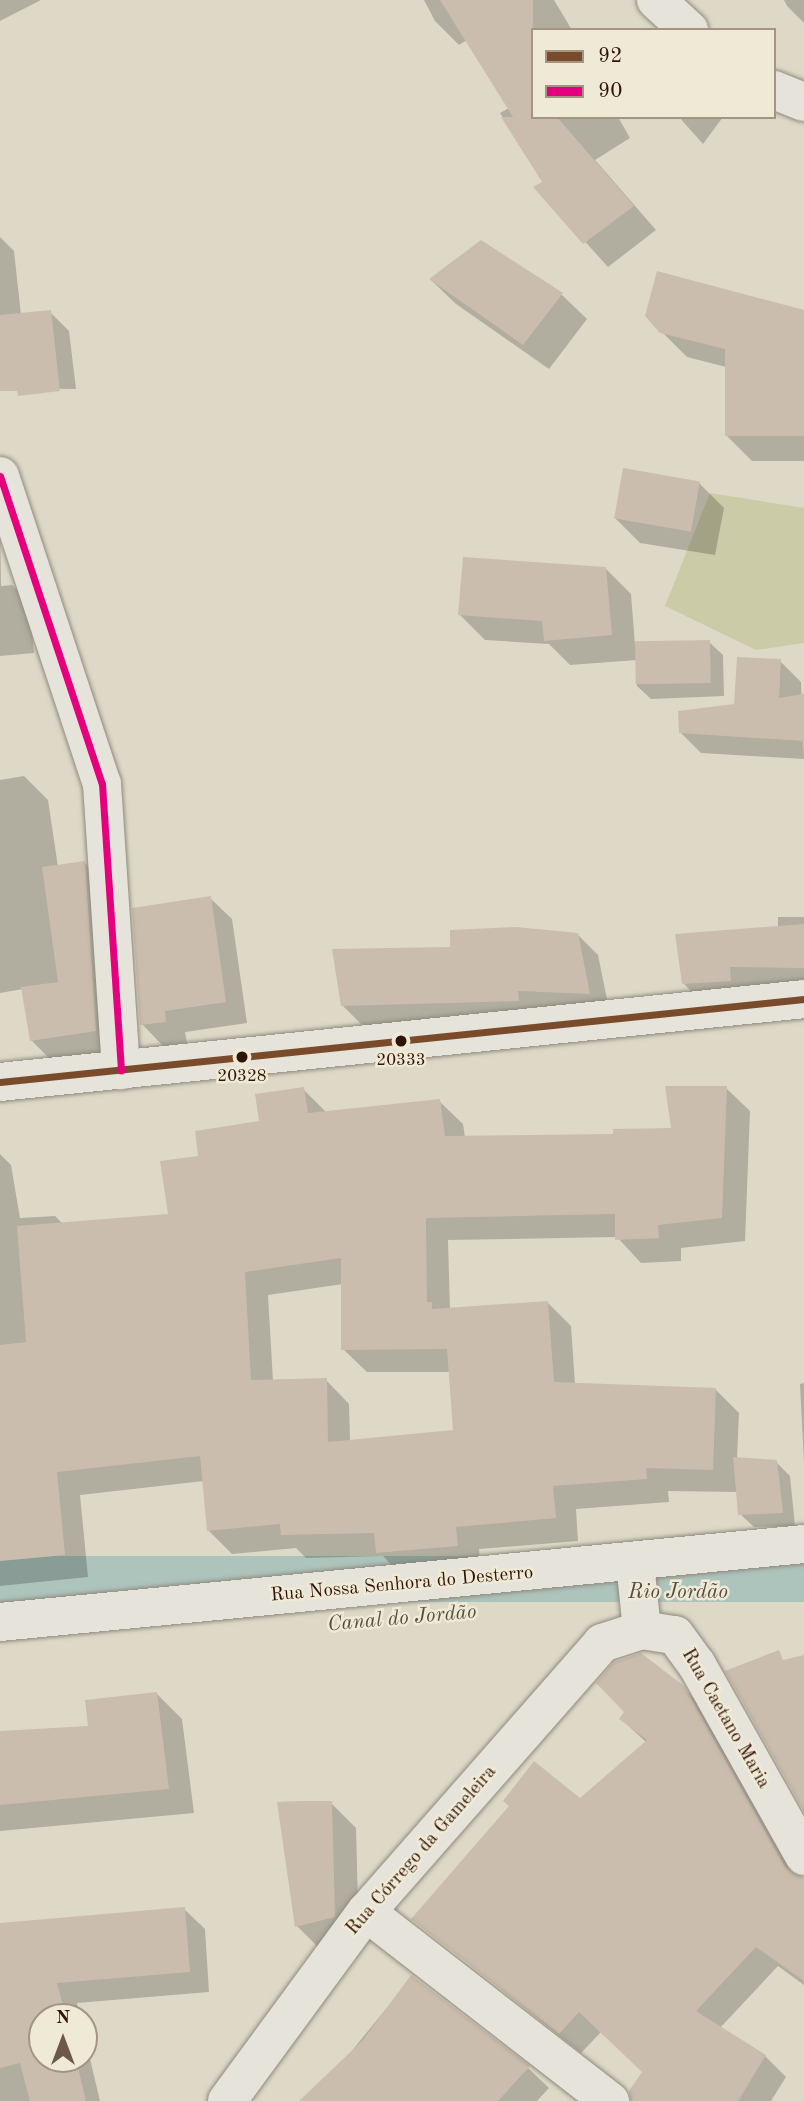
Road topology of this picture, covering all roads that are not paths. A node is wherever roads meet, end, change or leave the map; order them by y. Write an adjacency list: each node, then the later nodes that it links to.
1 (656, 0): 2 (street)
2 (687, 28)
3 (776, 91): 4 (street)
4 (804, 102)
5 (0, 476): 7 (street)
6 (804, 999): 7 (street)
7 (121, 1070): 8 (street)
8 (0, 1083)
9 (804, 1544): 10 (street, Rua Nossa Senhora do Desterro)
10 (635, 1567): 11 (street, Rua Nossa Senhora do Desterro); 12 (street)
11 (0, 1622)
12 (641, 1626): 13 (street, Rua Caetano Maria); 14 (street, Rua Córrego da Gameleira)
13 (804, 1856)
14 (366, 1912): 15 (street, Rua Córrego da Gameleira); 16 (street)
15 (227, 2101)
16 (610, 2101)

